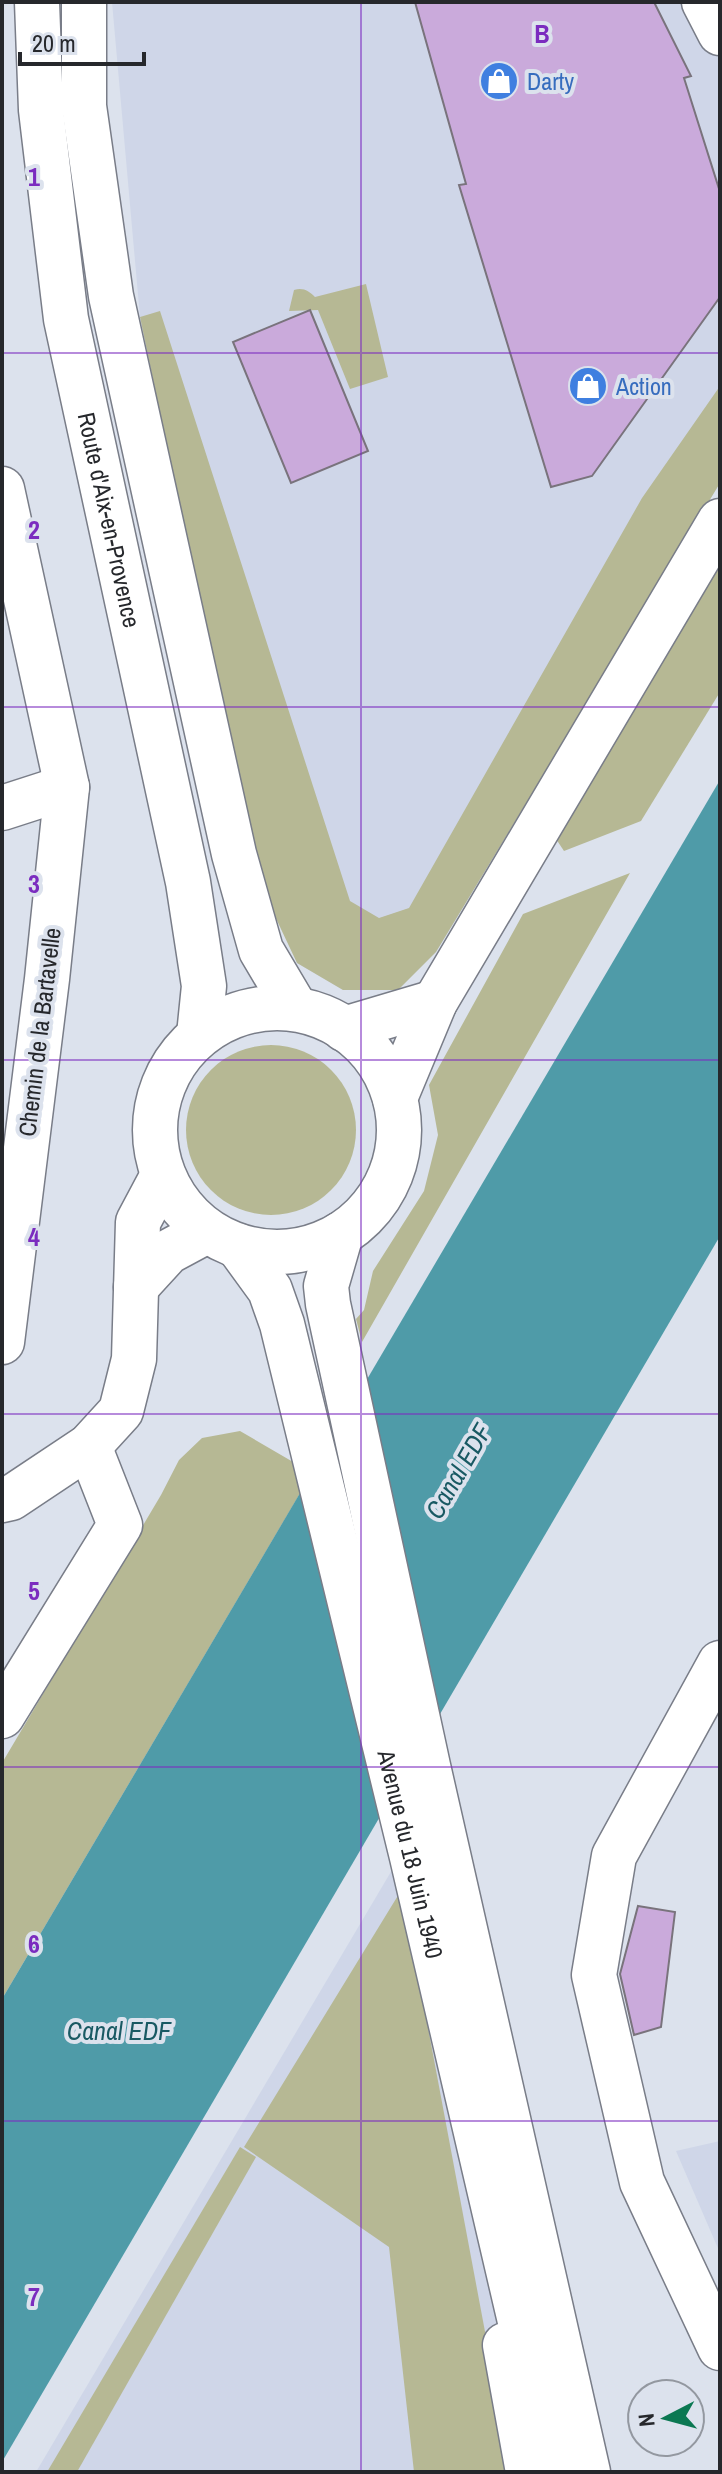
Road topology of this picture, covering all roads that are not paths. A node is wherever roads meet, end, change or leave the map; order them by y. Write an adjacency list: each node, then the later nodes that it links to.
1 (37, 2): 12 (main road, Route d'Aix-en-Provence)
2 (84, 2): 10 (main road, Route d'Aix-en-Provence)
3 (704, 2): 4 (main road)
4 (720, 33)
5 (2, 489): 7 (main road, Chemin de la Bartavelle)
6 (720, 521): 9 (main road)
7 (67, 787): 8 (main road); 18 (main road, Chemin de la Bartavelle)
8 (2, 808)
9 (435, 1002): 11 (main road); 13 (main road)
10 (296, 1009): 11 (main road); 12 (main road)
11 (344, 1029): 13 (main road)
12 (199, 1035): 14 (main road)
13 (395, 1098): 15 (main road)
14 (163, 1175): 16 (main road); 17 (main road)
15 (341, 1234): 16 (main road); 27 (main road, Avenue du 18 Juin 1940)
16 (223, 1239): 17 (main road); 23 (main road, Avenue du 18 Juin 1940)
17 (136, 1287): 19 (main road)
18 (2, 1342)
19 (89, 1446): 20 (main road); 22 (main road)
20 (2, 1500)
21 (720, 1663): 24 (main road)
22 (2, 1716)
23 (460, 2063): 25 (main road); 26 (main road, Avenue du 18 Juin 1940)
24 (720, 2348)
25 (528, 2472)
26 (555, 2472)
27 (588, 2472)

